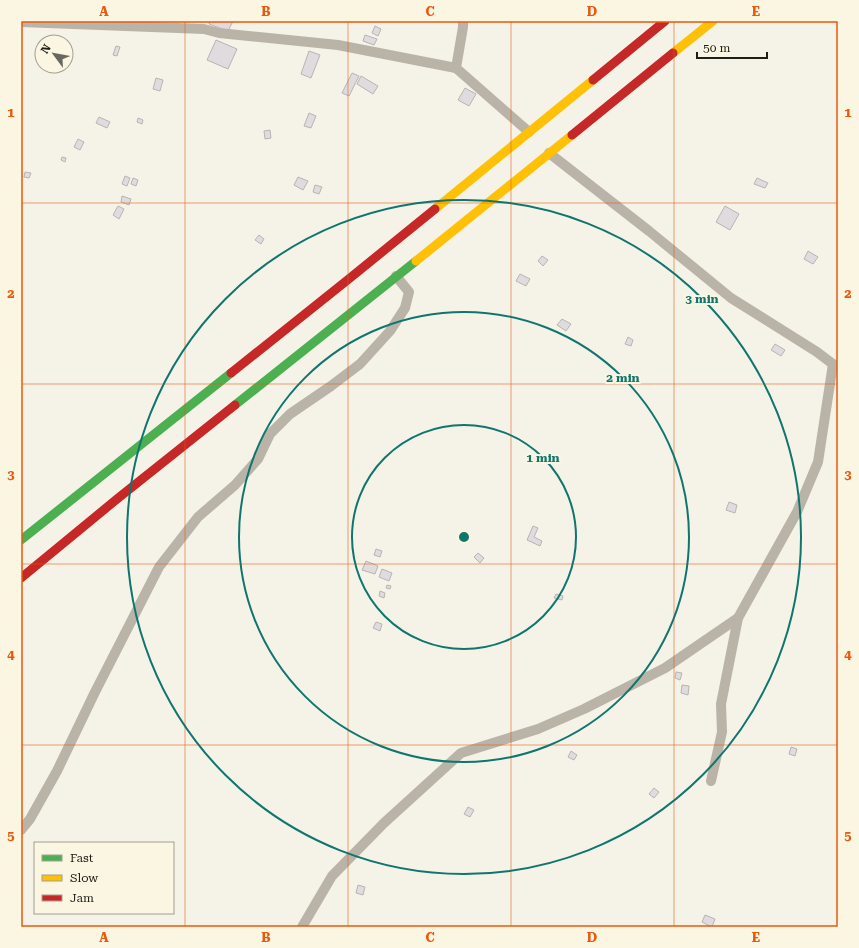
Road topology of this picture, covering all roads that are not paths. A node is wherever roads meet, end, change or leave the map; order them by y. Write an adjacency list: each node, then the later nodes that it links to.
1 (463, 21): 5 (street)
2 (665, 21): 6 (street)
3 (713, 21): 7 (street)
4 (21, 22): 5 (street)
5 (456, 68): 6 (street)
6 (529, 132): 10 (street)
7 (549, 153): 8 (street); 9 (street)
8 (396, 276): 11 (street); 14 (street)
9 (835, 366): 12 (street)
10 (21, 540)
11 (21, 578)
12 (738, 618): 13 (street); 15 (street)
13 (711, 781)
14 (21, 830)
15 (302, 927)

